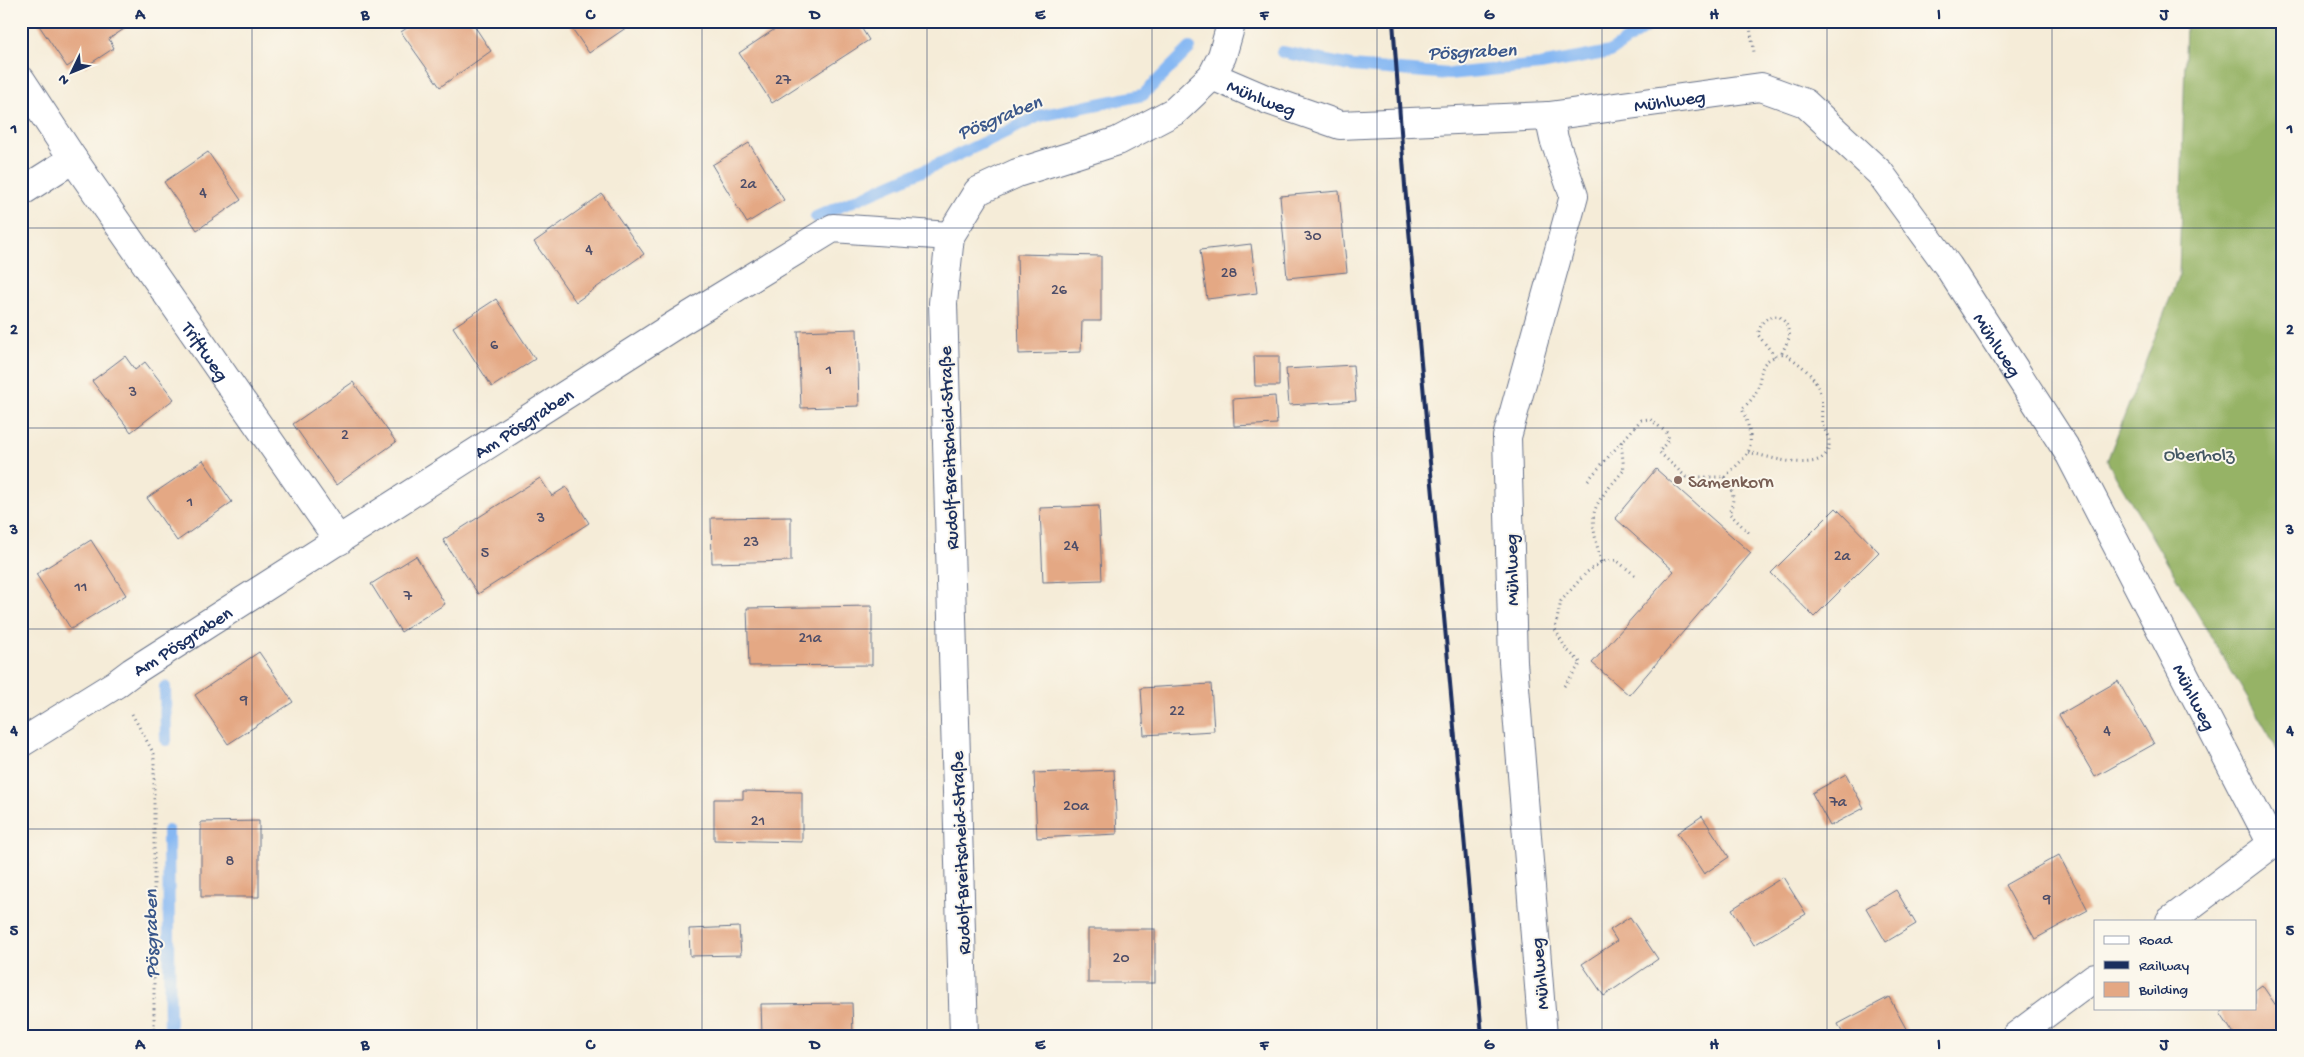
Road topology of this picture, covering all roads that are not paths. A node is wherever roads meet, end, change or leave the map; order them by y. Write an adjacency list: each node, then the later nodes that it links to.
1 (1232, 21): 2 (street, Rudolf-Breitscheid-Straße)
2 (1212, 76): 4 (street, Mühlweg); 7 (street, Rudolf-Breitscheid-Straße)
3 (21, 80): 5 (street, Triftweg)
4 (1549, 116): 10 (street, Mühlweg); 13 (street, Mühlweg)
5 (73, 159): 6 (street); 8 (street, Triftweg)
6 (21, 192)
7 (950, 236): 8 (street, Am Pösgraben); 12 (street, Rudolf-Breitscheid-Straße)
8 (339, 541): 9 (street, Am Pösgraben)
9 (21, 743)
10 (2171, 920)
11 (2094, 978): 14 (street)
12 (964, 1036)
13 (1542, 1036)
14 (2016, 1036)

